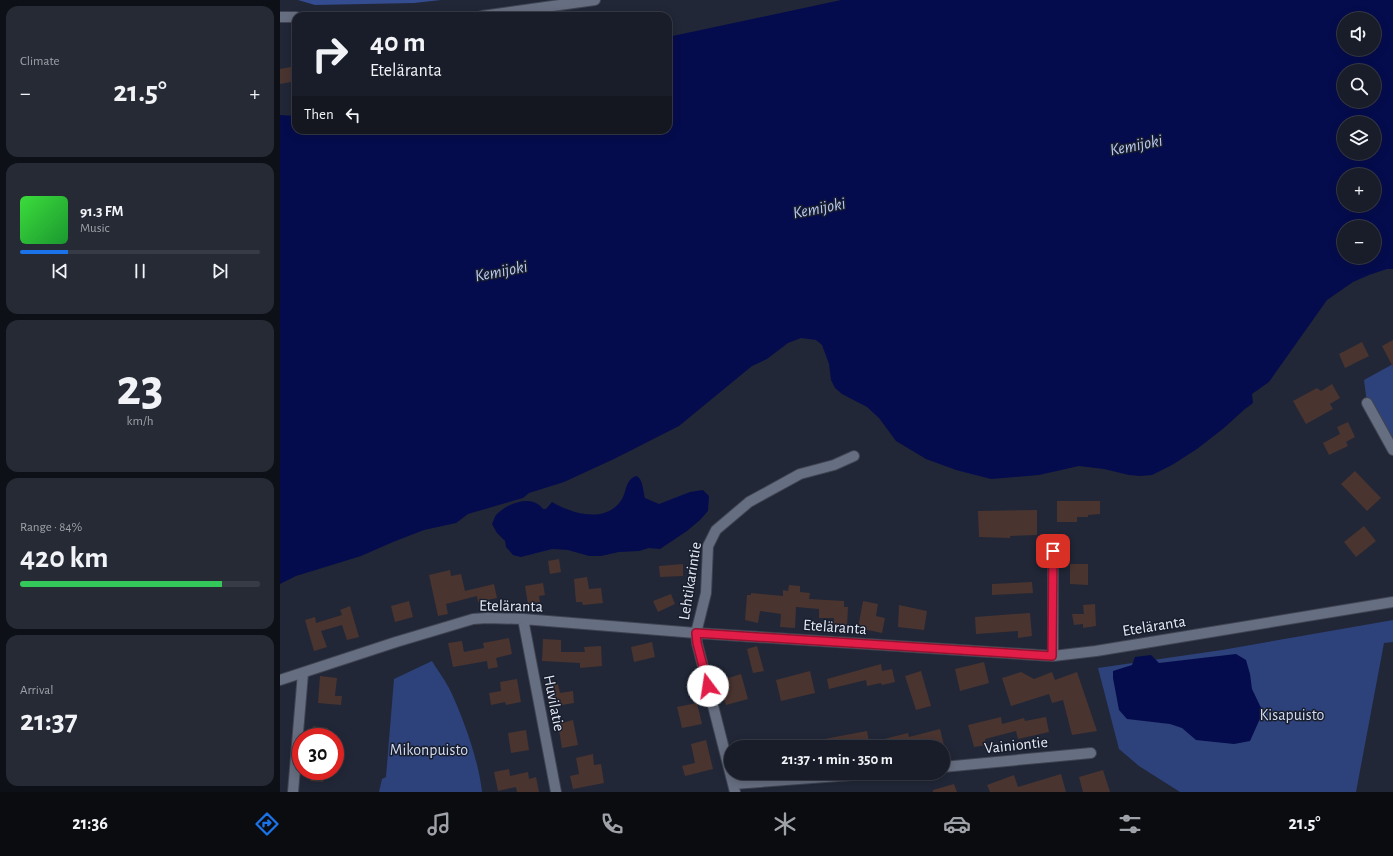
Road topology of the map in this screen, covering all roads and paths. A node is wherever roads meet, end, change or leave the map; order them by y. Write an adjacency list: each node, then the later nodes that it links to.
1 (595, 0): 2 (street)
2 (510, 12)
3 (280, 17): 4 (street)
4 (292, 17)
5 (1367, 403): 6 (street)
6 (1393, 450)
7 (854, 456): 11 (street, Lehtikarintie)
8 (1053, 551): 12 (street)
9 (1393, 602): 12 (street, Eteläranta)
10 (523, 619): 11 (street, Eteläranta); 13 (street, Eteläranta); 20 (street, Huvilatie)
11 (696, 633): 12 (street, Eteläranta); 18 (street, Lehtikarintie)
12 (1052, 656)
13 (303, 673): 14 (street, Eteläranta); 19 (street)
14 (280, 680)
15 (1091, 753): 16 (street, Vainiontie)
16 (950, 766)
17 (812, 780): 18 (street)
18 (734, 788)
19 (293, 792)
20 (556, 792)

